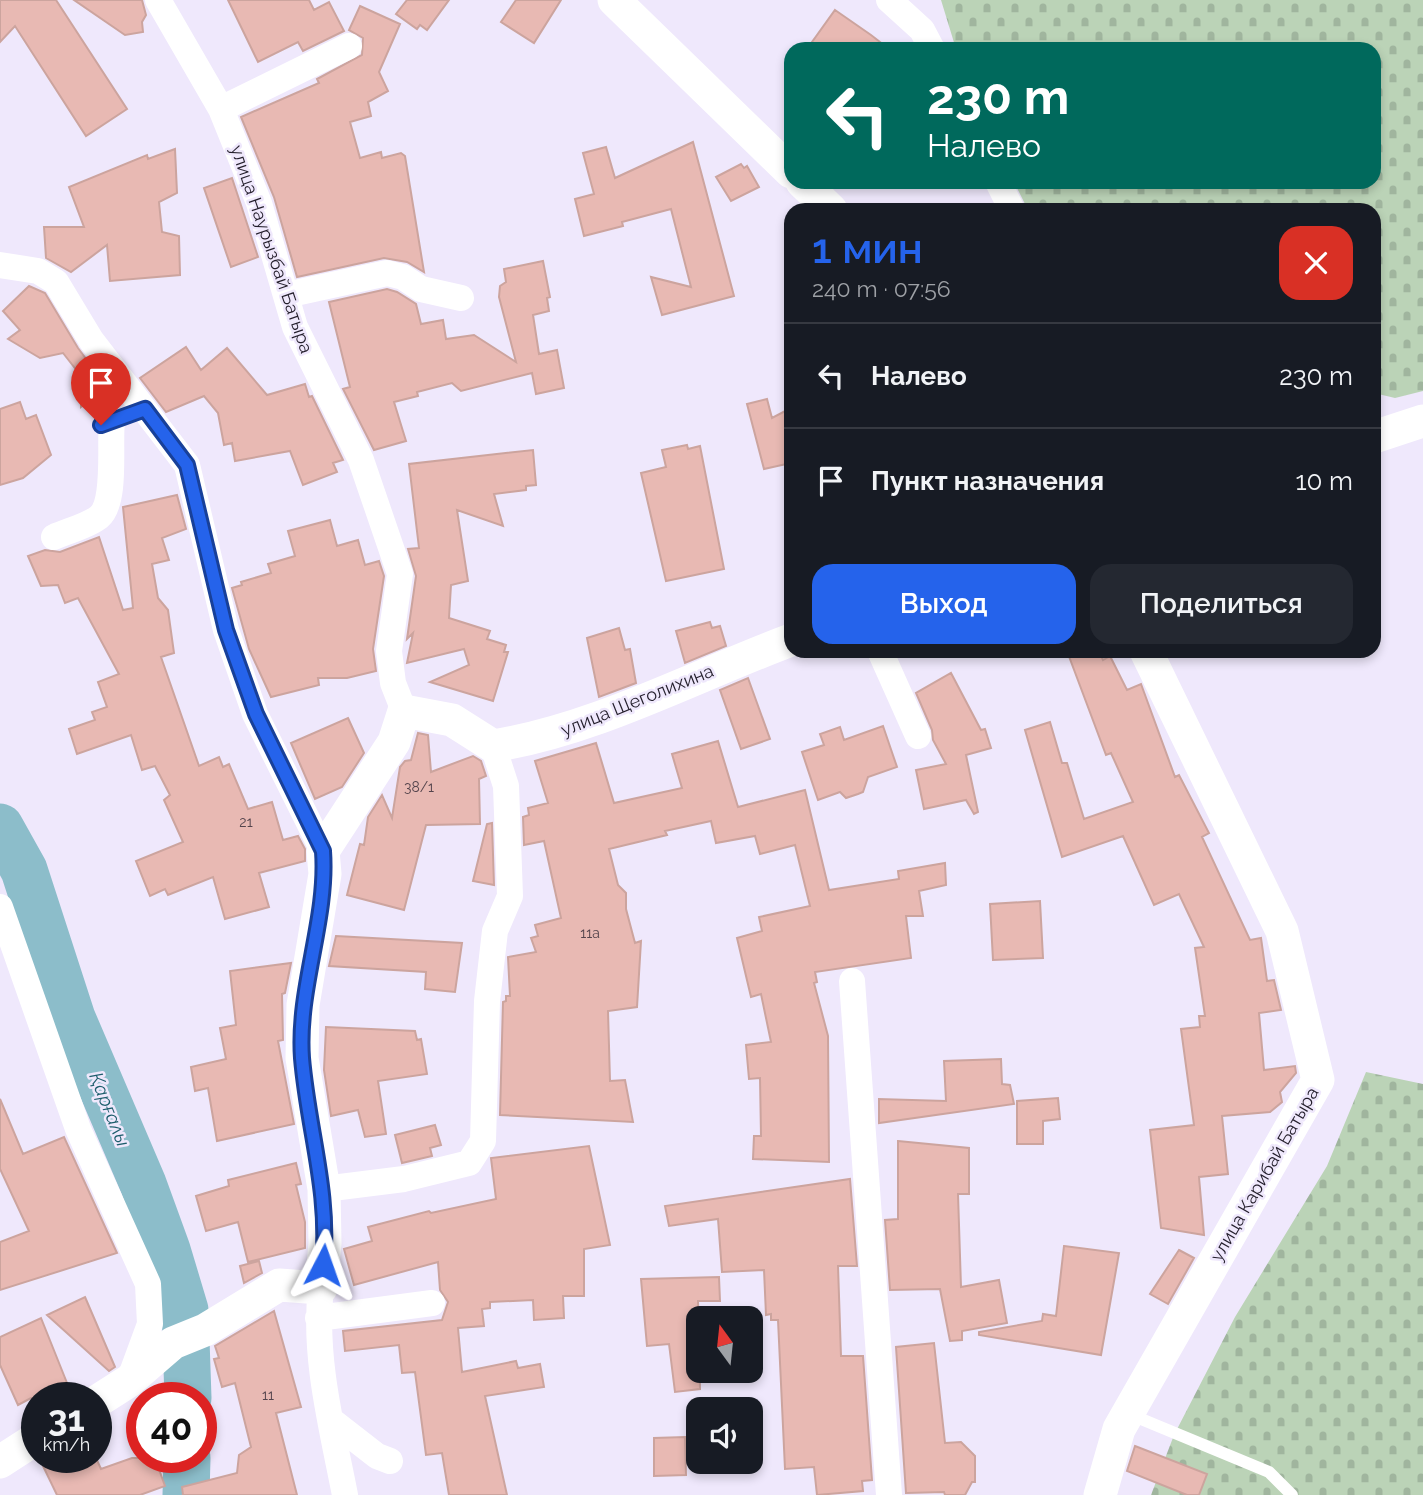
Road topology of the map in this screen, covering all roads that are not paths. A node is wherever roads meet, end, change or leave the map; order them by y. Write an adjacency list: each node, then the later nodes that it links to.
1 (158, 0): 6 (street, улица Наурызбай Батыра)
2 (614, 0): 7 (street)
3 (892, 1): 4 (street)
4 (928, 42)
5 (349, 46): 6 (street)
6 (221, 109): 11 (street, улица Наурызбай Батыра)
7 (784, 165)
8 (809, 189): 9 (street)
9 (824, 203)
10 (0, 265): 13 (street)
11 (286, 295): 12 (street); 20 (street, улица Наурызбай Батыра)
12 (461, 298)
13 (145, 409): 16 (street); 23 (street)
14 (1423, 421): 15 (street)
15 (1381, 435)
16 (54, 537)
17 (784, 643): 22 (street, улица Щеголихина)
18 (883, 658): 21 (street)
19 (1149, 658): 31 (street, улица Карибай Батыра)
20 (404, 711): 22 (street); 23 (street)
21 (918, 736)
22 (493, 746): 26 (street)
23 (323, 851): 26 (street)
24 (0, 907): 29 (street)
25 (852, 981): 37 (street)
26 (324, 1189): 27 (street)
27 (319, 1303): 28 (street); 29 (street); 32 (street)
28 (432, 1303)
29 (129, 1381): 30 (street)
30 (112, 1392)
31 (1129, 1414): 38 (street, улица Карибай Батыра); 39 (lane)
32 (332, 1421): 34 (street); 36 (street)
33 (21, 1448): 35 (street)
34 (390, 1461)
35 (0, 1462)
36 (345, 1495)
37 (889, 1495)
38 (1100, 1495)
39 (1293, 1495)

